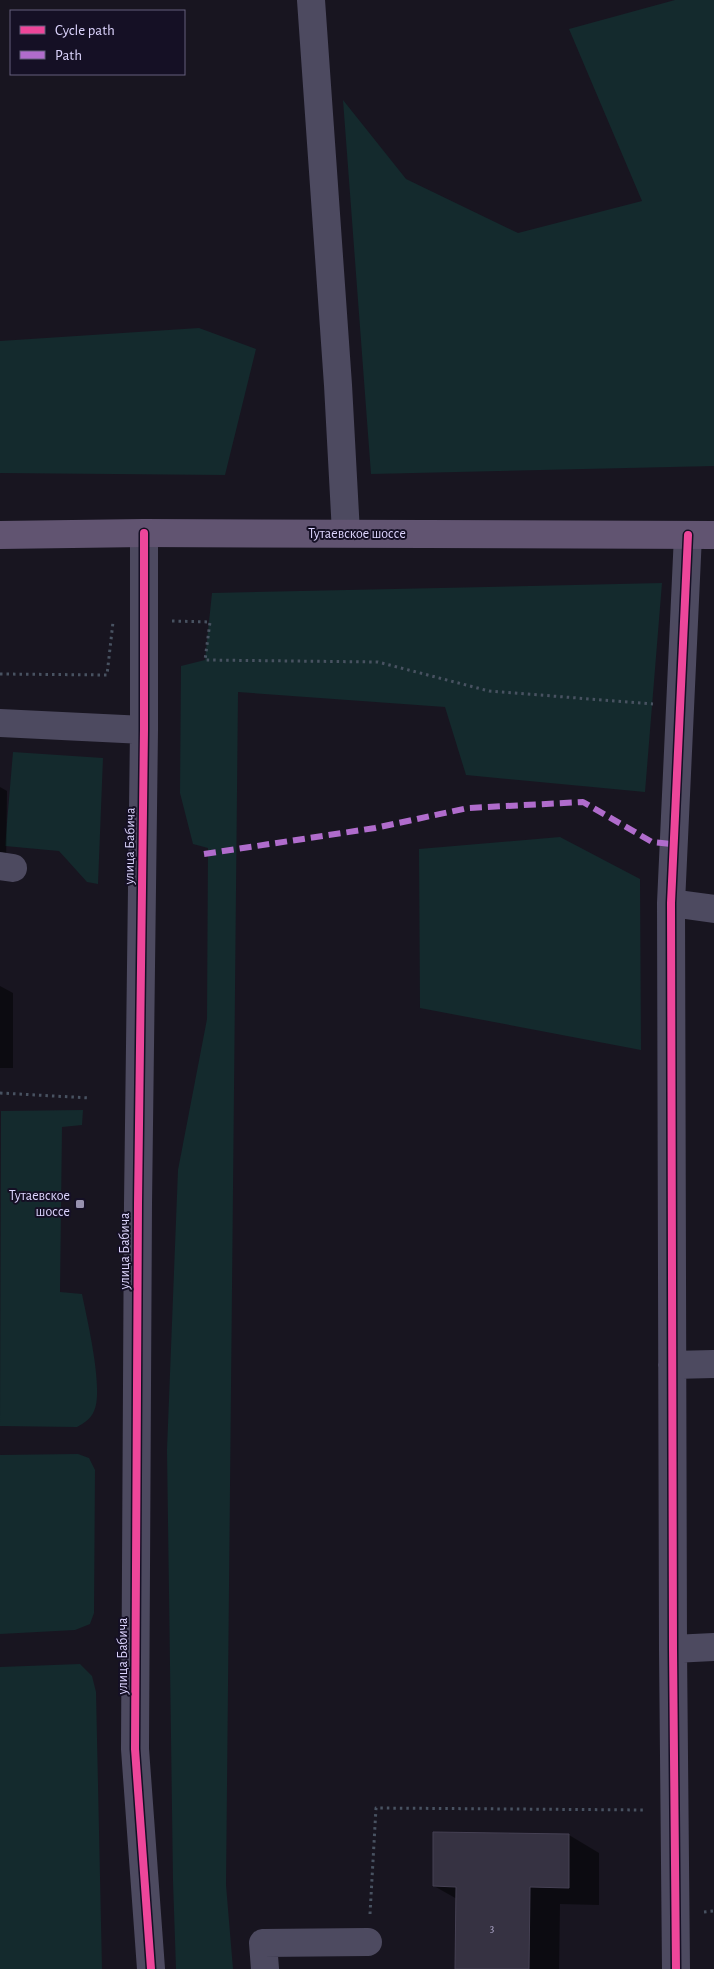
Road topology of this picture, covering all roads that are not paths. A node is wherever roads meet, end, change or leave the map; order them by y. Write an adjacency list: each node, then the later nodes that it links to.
1 (311, 0): 3 (street)
2 (144, 533): 3 (main road, Тутаевское шоссе); 4 (main road, Тутаевское шоссе); 7 (street, улица Бабича)
3 (346, 533): 5 (main road, Тутаевское шоссе)
4 (0, 534)
5 (701, 535): 8 (street)
6 (0, 723): 7 (street)
7 (144, 730): 15 (street, улица Бабича)
8 (671, 903): 9 (street); 11 (street)
9 (714, 909)
10 (714, 1364): 11 (street)
11 (672, 1365): 13 (street)
12 (714, 1647): 13 (street)
13 (673, 1649): 17 (street)
14 (368, 1942): 16 (street)
15 (151, 1969)
16 (265, 1969)
17 (676, 1969)

